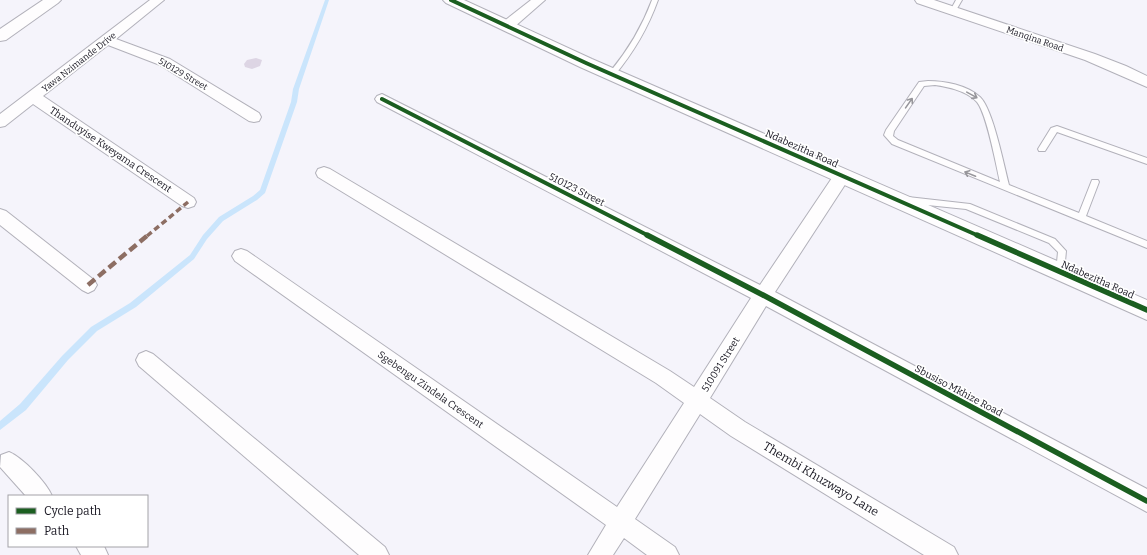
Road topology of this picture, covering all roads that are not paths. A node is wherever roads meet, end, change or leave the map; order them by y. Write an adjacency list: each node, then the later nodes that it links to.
1 (53, 0): 9 (street)
2 (158, 0): 10 (street, Yawa Nzimande Drive)
3 (451, 0): 8 (street, Ndabezitha Road)
4 (539, 0): 8 (street)
5 (655, 0): 11 (lane)
6 (921, 0): 7 (street, Manqina Road)
7 (956, 5): 12 (street, Manqina Road)
8 (508, 25): 11 (street, Ndabezitha Road)
9 (0, 36)
10 (107, 40): 13 (street, Yawa Nzimande Drive); 15 (street, 510129 Street)
11 (612, 74): 20 (street, Ndabezitha Road)
12 (1147, 82)
13 (34, 97): 16 (street, Yawa Nzimande Drive); 24 (street, Thanduyise Kweyama Crescent)
14 (382, 99): 31 (street, 510123 Street)
15 (254, 117)
16 (0, 122)
17 (1042, 149): 18 (lane)
18 (1147, 161)
19 (324, 173): 34 (street)
20 (842, 176): 23 (street, Ndabezitha Road); 31 (street, 510091 Street)
21 (1095, 182): 26 (lane)
22 (1006, 188): 22 (lane, one-way to 22); 26 (lane)
23 (895, 199): 29 (street, Ndabezitha Road); 29 (lane)
24 (188, 202)
25 (0, 216): 30 (street)
26 (1080, 218): 27 (lane)
27 (1147, 245)
28 (241, 256): 38 (street, Sgebengu Zindela Crescent)
29 (1060, 272): 32 (street, Ndabezitha Road)
30 (88, 285)
31 (763, 295): 34 (street, 510091 Street); 37 (street, Sbusiso Mkhize Road)
32 (1146, 307)
33 (146, 360): 41 (street)
34 (697, 401): 38 (street, 510091 Street); 44 (street, Thembi Khuzwayo Lane)
35 (9, 463): 36 (street)
36 (40, 495)
37 (1147, 502)
38 (621, 522): 42 (street, 510091 Street); 43 (street, Sgebengu Zindela Crescent)
39 (89, 547): 40 (street)
40 (96, 555)
41 (376, 555)
42 (600, 555)
43 (667, 555)
44 (946, 555)

